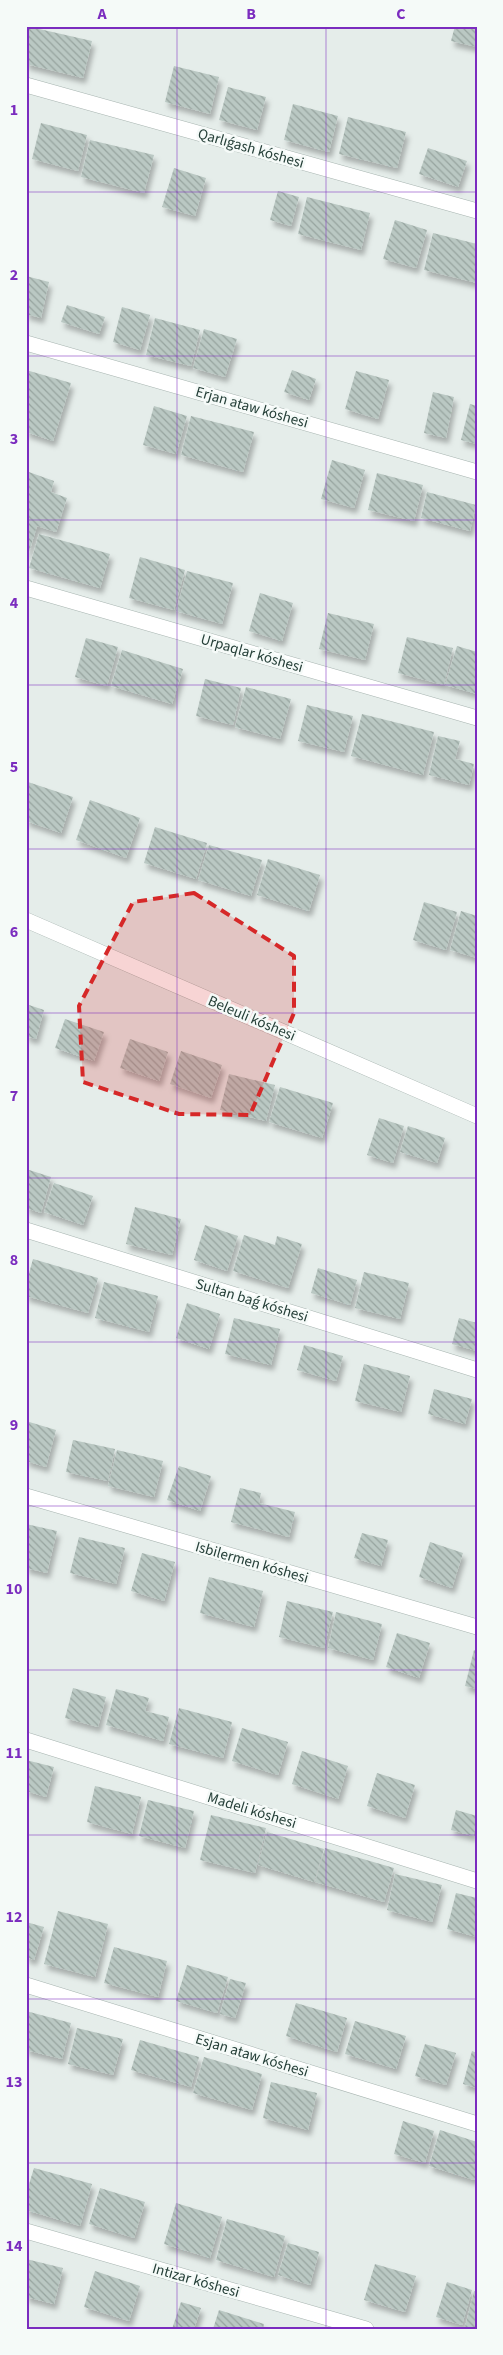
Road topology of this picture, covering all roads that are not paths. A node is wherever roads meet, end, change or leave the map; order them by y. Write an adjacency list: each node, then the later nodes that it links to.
1 (26, 85): 2 (street, Qarlıǵash kóshesi)
2 (477, 212)
3 (26, 343): 4 (street, Erjan ataw kóshesi)
4 (477, 472)
5 (26, 588): 6 (street, Urpaqlar kóshesi)
6 (477, 718)
7 (26, 920): 8 (street, Beleuli kóshesi)
8 (477, 1116)
9 (26, 1230): 10 (street, Sultan baǵ kóshesi)
10 (477, 1370)
11 (26, 1496): 12 (street, Isbilermen kóshesi)
12 (477, 1627)
13 (26, 1740): 14 (street, Madeli kóshesi)
14 (477, 1880)
15 (26, 1986): 16 (street, Esjan ataw kóshesi)
16 (477, 2124)
17 (26, 2231): 18 (street, Intizar kóshesi)
18 (366, 2329)

